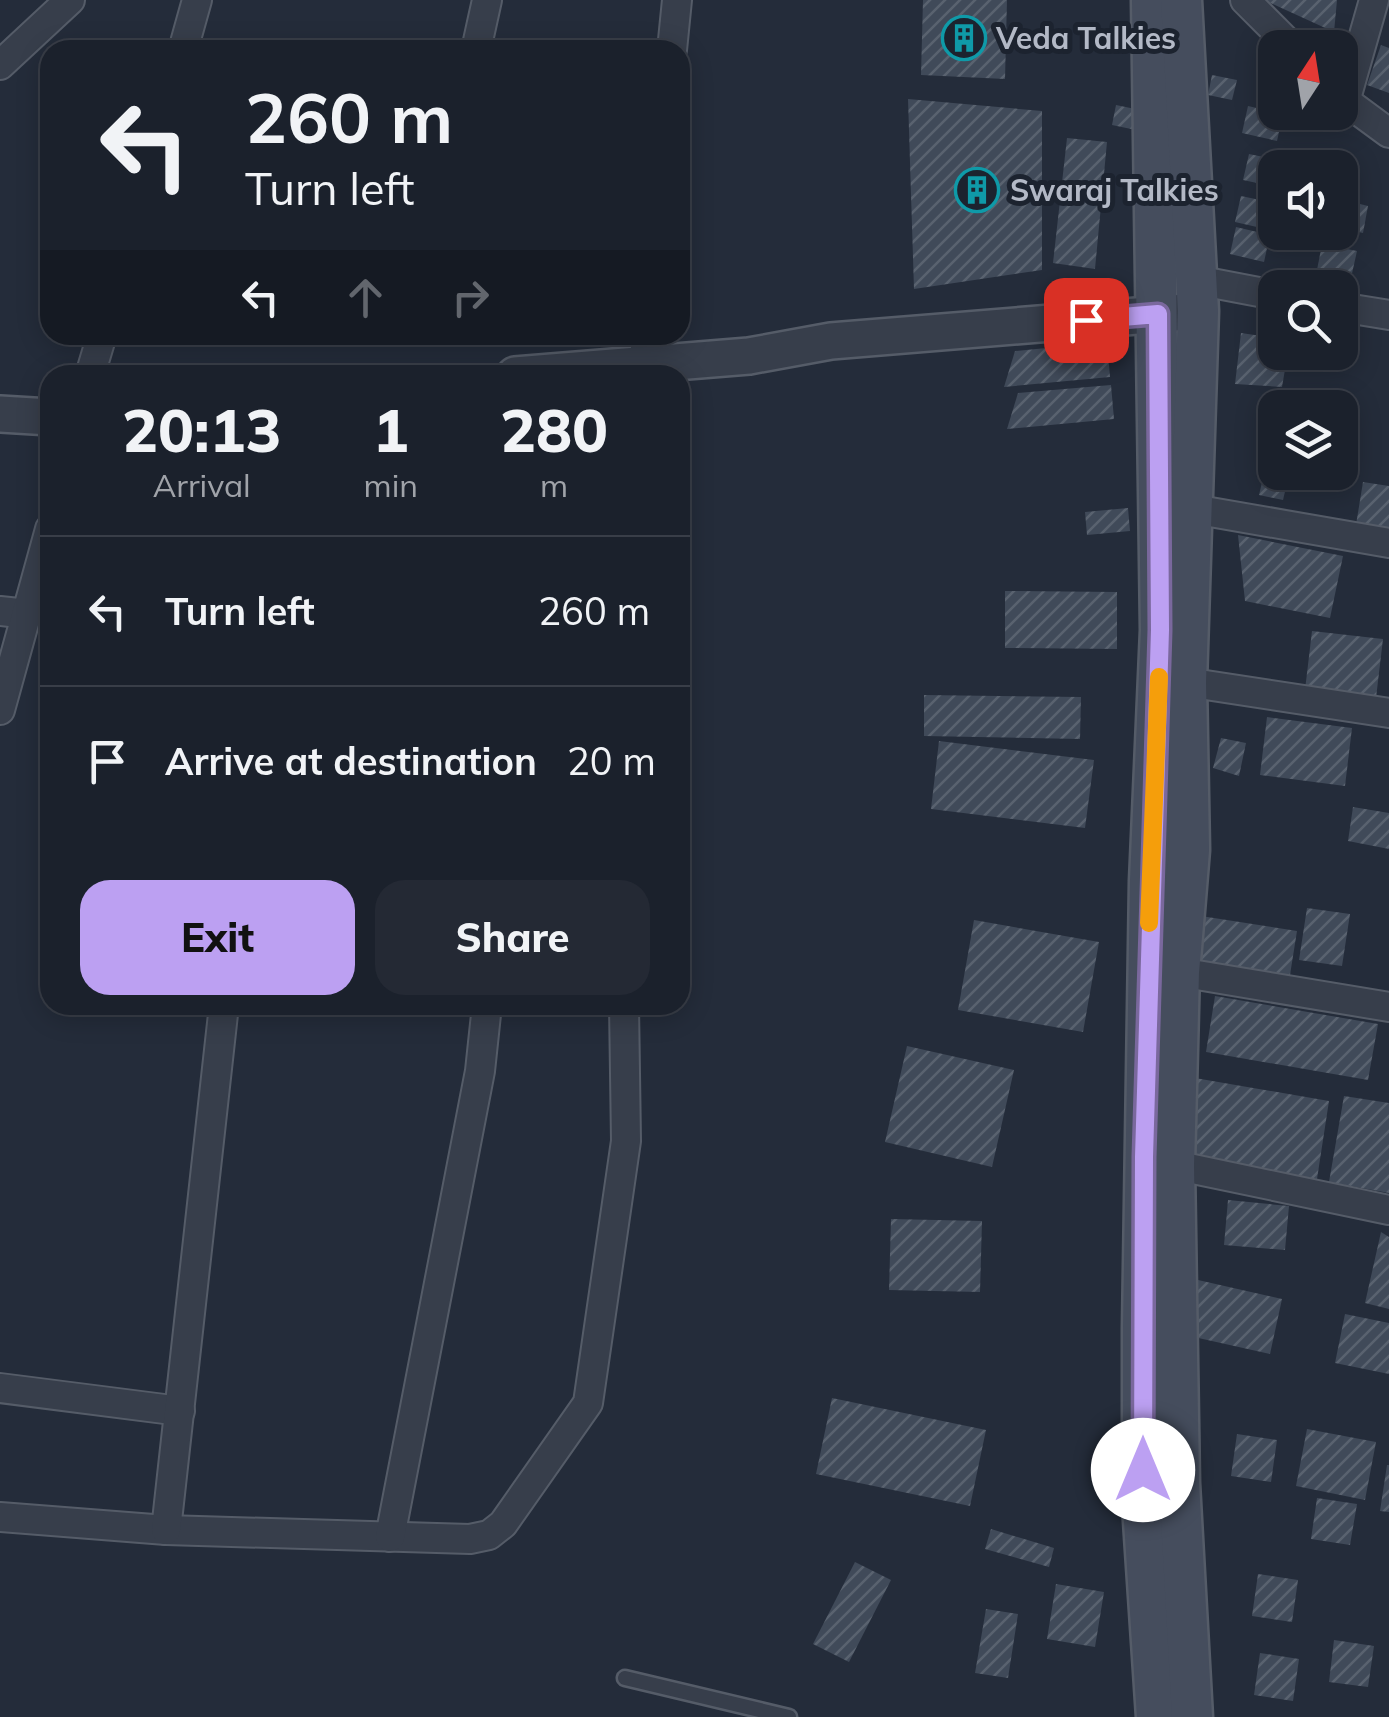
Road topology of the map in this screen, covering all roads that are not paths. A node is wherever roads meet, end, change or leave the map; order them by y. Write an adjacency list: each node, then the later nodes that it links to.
1 (70, 0): 14 (street)
2 (198, 0): 10 (street)
3 (487, 0): 11 (street)
4 (677, 0): 12 (street)
5 (1152, 0): 18 (main road)
6 (1181, 0): 18 (main road)
7 (1245, 0): 9 (street)
8 (1374, 0): 13 (street)
9 (1275, 30)
10 (186, 40)
11 (478, 40)
12 (673, 40)
13 (1358, 51)
14 (0, 65)
15 (1358, 110): 16 (street)
16 (1389, 133)
17 (1258, 296): 18 (street)
18 (1184, 302): 21 (street); 25 (main road); 46 (main road)
19 (1358, 310): 20 (street)
20 (1389, 316)
21 (644, 359): 22 (street)
22 (599, 365)
23 (0, 414): 24 (street)
24 (40, 416)
25 (1193, 509): 26 (street); 29 (main road)
26 (1389, 543)
27 (40, 552): 28 (street)
28 (14, 613): 30 (street)
29 (1186, 682): 31 (street); 32 (main road)
30 (0, 710)
31 (1389, 713)
32 (1178, 972): 33 (street); 37 (main road)
33 (1389, 1007)
34 (223, 1015): 40 (street)
35 (486, 1015): 43 (street)
36 (624, 1015): 43 (street)
37 (1174, 1165): 38 (street); 47 (main road)
38 (1389, 1210)
39 (0, 1388): 40 (street)
40 (180, 1410): 42 (street)
41 (0, 1516): 42 (street)
42 (166, 1530): 43 (street)
43 (390, 1537)
44 (625, 1678): 45 (lane)
45 (789, 1717)
46 (1158, 1717)
47 (1192, 1717)

